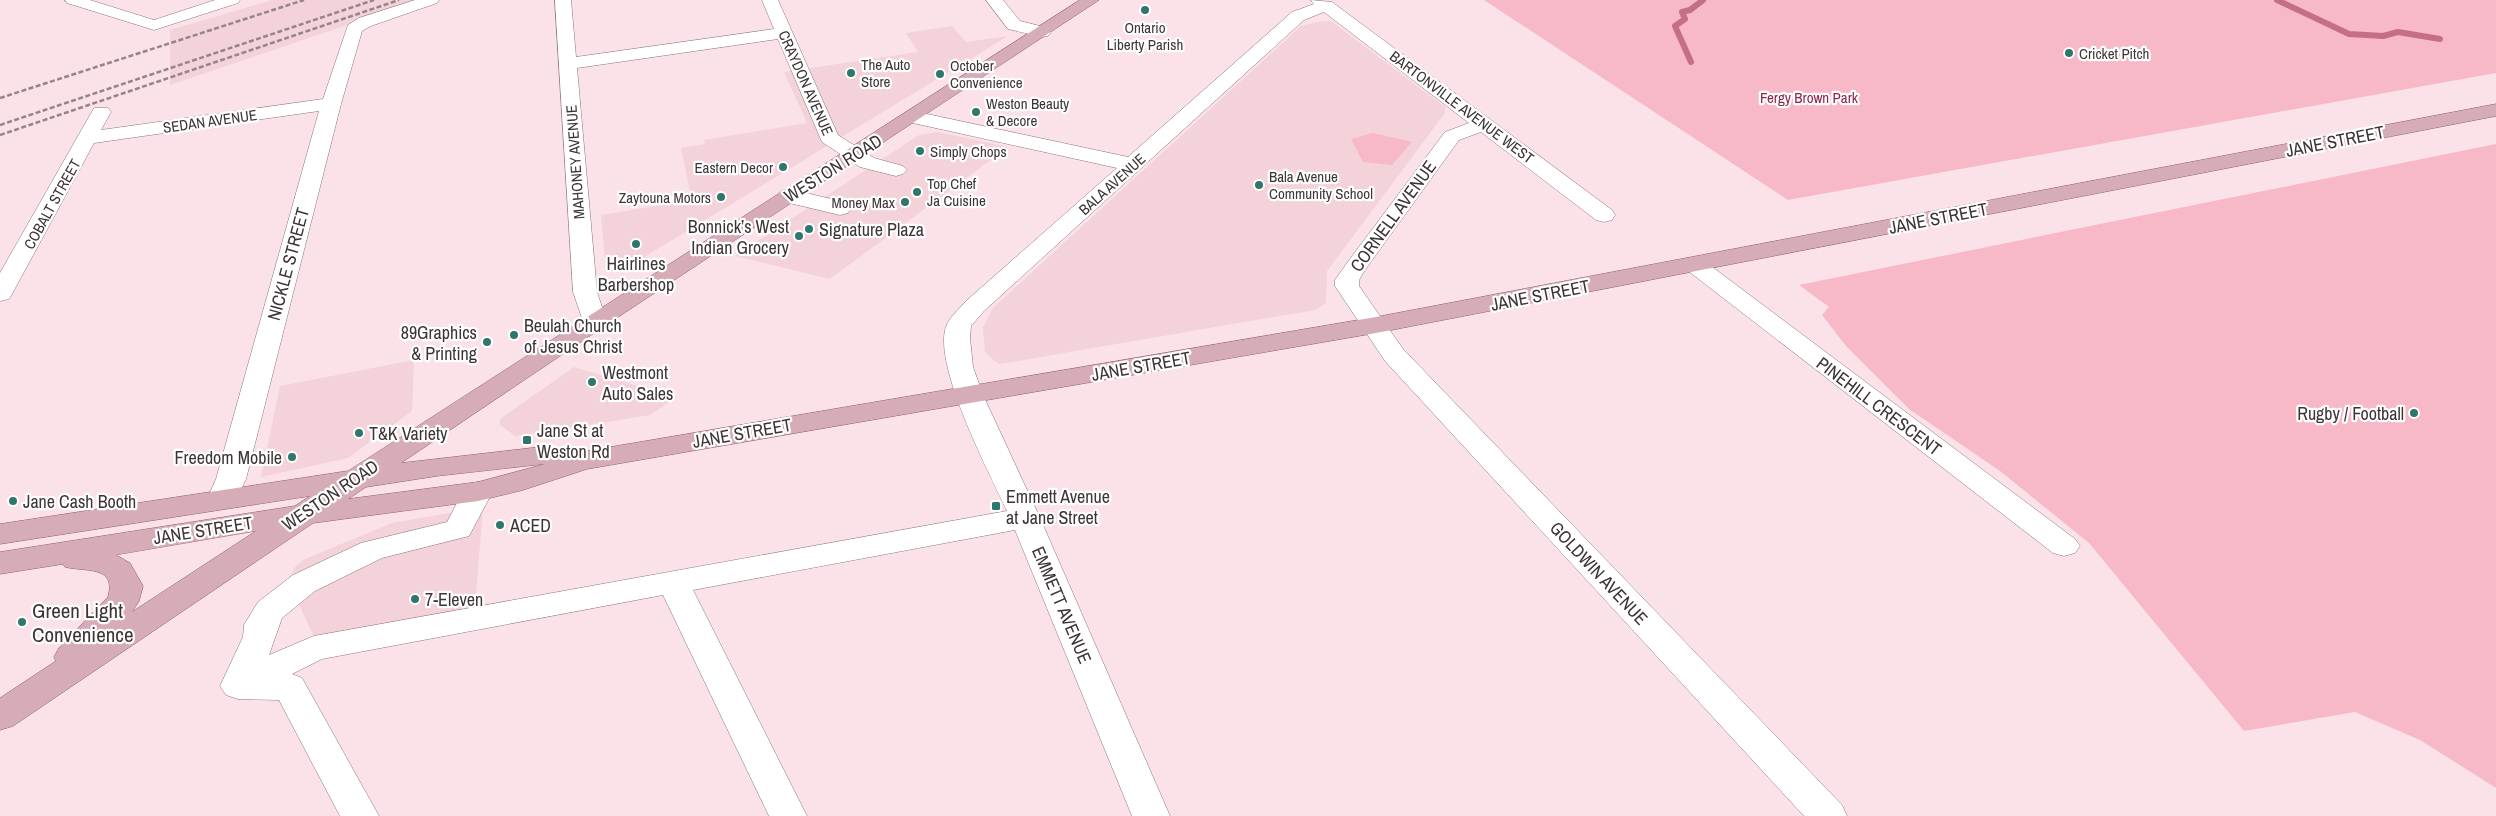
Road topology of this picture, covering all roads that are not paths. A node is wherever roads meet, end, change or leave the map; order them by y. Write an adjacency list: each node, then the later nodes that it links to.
1 (72, 0): 2 (street)
2 (232, 0)
3 (431, 0): 12 (street, NICKLE STREET)
4 (563, 0): 11 (street, MAHONEY AVENUE)
5 (770, 0): 10 (street, CRAYDON AVENUE)
6 (994, 0): 9 (street)
7 (1090, 0): 9 (main road, WESTON ROAD)
8 (1323, 3): 16 (street, BARTONVILLE AVENUE WEST); 19 (street, BALA AVENUE)
9 (1042, 32): 15 (main road, WESTON ROAD)
10 (784, 33): 11 (street); 18 (street, CRAYDON AVENUE)
11 (568, 64): 26 (street, MAHONEY AVENUE)
12 (331, 104): 17 (street, SEDAN AVENUE); 32 (street, NICKLE STREET)
13 (2496, 110): 24 (main road, JANE STREET)
14 (101, 112): 17 (street, COBALT STREET)
15 (912, 117): 18 (main road, WESTON ROAD); 19 (street)
16 (1484, 124): 23 (street, BARTONVILLE AVENUE WEST); 27 (street, CORNELL AVENUE)
17 (89, 138): 25 (street, COBALT STREET)
18 (854, 155): 20 (street, CRAYDON AVENUE); 21 (main road, WESTON ROAD)
19 (1134, 165): 28 (street, BALA AVENUE)
20 (896, 170)
21 (789, 196): 22 (street); 26 (main road, WESTON ROAD)
22 (840, 208)
23 (1604, 215)
24 (1694, 265): 27 (main road, JANE STREET); 36 (street, PINEHILL CRESCENT)
25 (0, 294)
26 (594, 322): 30 (main road, WESTON ROAD)
27 (1376, 326): 28 (main road, JANE STREET); 46 (street, GOLDWIN AVENUE)
28 (970, 395): 29 (main road, JANE STREET); 34 (street, EMMETT AVENUE)
29 (580, 462): 30 (main road, JANE STREET); 31 (main road, JANE STREET)
30 (356, 478): 32 (main road, JANE STREET); 33 (main road, WESTON ROAD)
31 (478, 492): 33 (main road, JANE STREET); 40 (street)
32 (222, 499): 35 (main road, JANE STREET)
33 (301, 515): 37 (main road, JANE STREET); 41 (main road, WESTON ROAD)
34 (1025, 518): 39 (street); 45 (street, EMMETT AVENUE)
35 (0, 534)
36 (2064, 546)
37 (39, 557): 38 (main road, JANE STREET); 41 (main road)
38 (0, 563)
39 (673, 582): 40 (street); 44 (street)
40 (238, 686): 43 (street)
41 (41, 689): 42 (main road, WESTON ROAD)
42 (0, 716)
43 (360, 816)
44 (788, 816)
45 (1152, 816)
46 (1828, 816)

